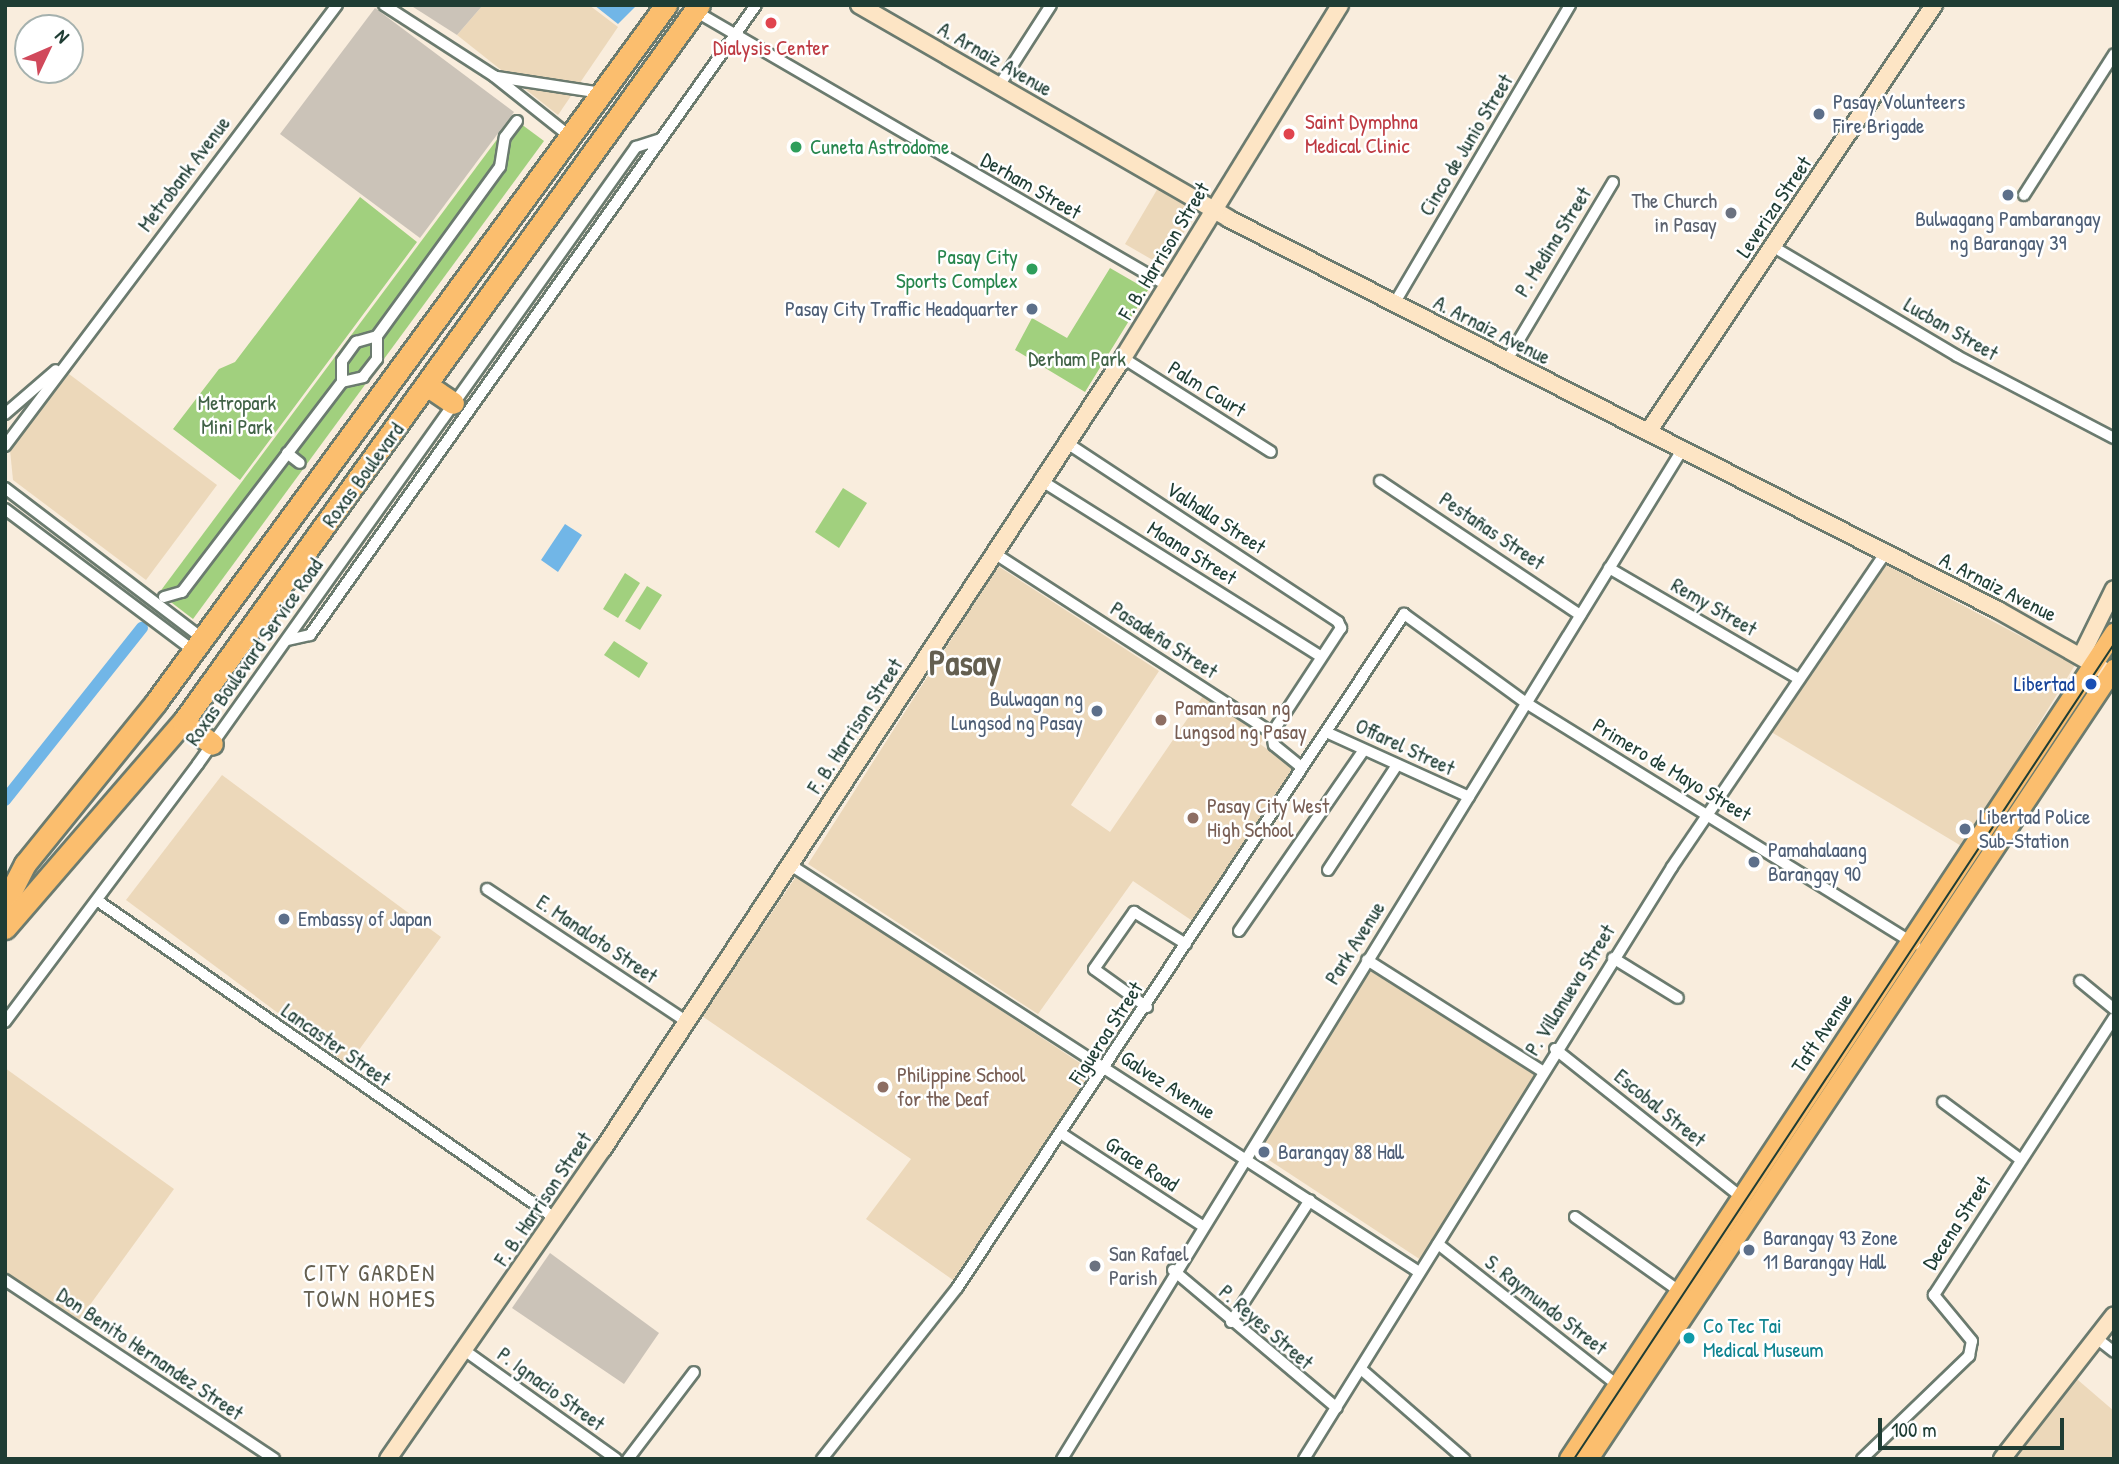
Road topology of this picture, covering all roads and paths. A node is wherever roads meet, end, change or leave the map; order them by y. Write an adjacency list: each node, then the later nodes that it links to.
1 (337, 5): 28 (street, Metrobank Avenue)
2 (384, 5): 13 (street)
3 (666, 5): 15 (highway, Roxas Boulevard)
4 (756, 5): 11 (street, Roxas Boulevard Service Road)
5 (859, 5): 14 (main road, A. Arnaiz Avenue)
6 (1051, 5): 14 (street)
7 (1340, 5): 21 (main road, F. B. Harrison Street)
8 (1570, 5): 24 (street, Cinco de Junio Street)
9 (1934, 5): 22 (main road, Leveriza Street)
10 (697, 8): 11 (street, Derham Street); 30 (highway, Roxas Boulevard)
11 (736, 35): 18 (street, Roxas Boulevard Service Road); 23 (street, Derham Street)
12 (2114, 54): 20 (street)
13 (494, 76): 15 (street); 17 (street)
14 (999, 86): 21 (main road, A. Arnaiz Avenue)
15 (604, 93): 17 (highway, Roxas Boulevard)
16 (517, 121): 25 (street)
17 (572, 138): 56 (highway, Roxas Boulevard)
18 (661, 139): 31 (street, Roxas Boulevard Service Road); 55 (street)
19 (1613, 182): 27 (street, P. Medina Street)
20 (2024, 195)
21 (1213, 209): 23 (main road, F. B. Harrison Street); 24 (main road, A. Arnaiz Avenue)
22 (1772, 246): 33 (main road, Leveriza Street); 34 (street, Lucban Street)
23 (1168, 286): 26 (main road, F. B. Harrison Street)
24 (1394, 304): 27 (main road, A. Arnaiz Avenue)
25 (377, 337): 29 (street); 29 (street)
26 (1123, 358): 35 (main road, F. B. Harrison Street); 38 (street, Palm Court)
27 (1507, 360): 33 (main road, A. Arnaiz Avenue)
28 (61, 366): 32 (street, Metrobank Avenue); 36 (street, Metrobank Avenue)
29 (342, 382): 39 (street)
30 (428, 386): 31 (highway); 62 (highway, Roxas Boulevard)
31 (453, 403): 55 (street, Roxas Boulevard Service Road)
32 (5, 414)
33 (1648, 432): 37 (main road, A. Arnaiz Avenue)
34 (2114, 438)
35 (1067, 443): 41 (main road, F. B. Harrison Street); 57 (street, Valhalla Street)
36 (5, 446)
37 (1682, 450): 45 (main road, A. Arnaiz Avenue); 47 (street, Park Avenue)
38 (1271, 452)
39 (286, 453): 40 (street); 50 (street)
40 (300, 463)
41 (1042, 481): 46 (main road, F. B. Harrison Street); 57 (street, Moana Street)
42 (1380, 481): 53 (street, Pestañas Street)
43 (5, 488): 49 (street)
44 (5, 509): 51 (street)
45 (1885, 552): 58 (main road, A. Arnaiz Avenue); 60 (street, P. Villanueva Street)
46 (994, 553): 64 (street, Pasadeña Street); 72 (main road, F. B. Harrison Street)
47 (1609, 568): 53 (street, Park Avenue); 60 (street, Remy Street)
48 (2114, 589): 58 (main road)
49 (141, 592): 51 (street); 56 (street)
50 (164, 597)
51 (132, 604): 56 (street)
52 (1404, 614): 61 (street, Primero de Mayo Street); 63 (street, Figueroa Street)
53 (1580, 615): 61 (street, Park Avenue)
54 (2114, 634): 58 (main road, Taft Avenue)
55 (288, 640): 65 (street, Roxas Boulevard Service Road)
56 (198, 645): 71 (highway, Roxas Boulevard)
57 (1321, 657): 64 (street)
58 (2088, 659): 59 (main road, A. Arnaiz Avenue); 83 (main road, Taft Avenue)
59 (2113, 673): 83 (main road, Taft Avenue)
60 (1799, 679): 70 (street, P. Villanueva Street)
61 (1526, 704): 69 (street, Park Avenue); 70 (street, Primero de Mayo Street)
62 (183, 722): 65 (highway); 75 (highway, Roxas Boulevard)
63 (1326, 732): 66 (street, Offarel Street); 68 (street, Figueroa Street)
64 (1272, 733): 68 (street, Pasadeña Street)
65 (212, 744): 77 (street, Roxas Boulevard Service Road)
66 (1364, 750): 67 (street, Offarel Street); 80 (street)
67 (1397, 765): 69 (street, Offarel Street); 73 (street)
68 (1302, 768): 81 (street, Figueroa Street)
69 (1469, 797): 85 (street, Park Avenue)
70 (1706, 813): 83 (street, Primero de Mayo Street); 84 (street, P. Villanueva Street)
71 (25, 864): 74 (highway); 78 (highway, Roxas Boulevard)
72 (789, 864): 91 (main road, F. B. Harrison Street); 94 (street, Galvez Avenue)
73 (1328, 870)
74 (5, 882)
75 (47, 884): 79 (highway, Roxas Boulevard); 82 (highway)
76 (487, 889): 91 (street, E. Manaloto Street)
77 (98, 901): 92 (street, Roxas Boulevard Service Road); 105 (street, Lancaster Street)
78 (5, 903)
79 (5, 928)
80 (1239, 931)
81 (1186, 944): 88 (street, Figueroa Street); 88 (street)
82 (5, 945)
83 (1918, 946): 96 (main road, Taft Avenue); 98 (main road, Taft Avenue)
84 (1613, 958): 87 (street); 93 (street, P. Villanueva Street)
85 (1367, 960): 95 (street); 100 (street, Park Avenue)
86 (2080, 981): 89 (street)
87 (1678, 998)
88 (1147, 1007): 94 (street, Figueroa Street)
89 (2114, 1009)
90 (2114, 1018): 101 (street, Decena Street)
91 (687, 1021): 105 (main road, F. B. Harrison Street)
92 (5, 1022)
93 (1555, 1049): 95 (street, P. Villanueva Street); 102 (street, Escobal Street)
94 (1106, 1068): 99 (street, Figueroa Street); 100 (street, Galvez Avenue)
95 (1542, 1071): 108 (street, P. Villanueva Street)
96 (1805, 1100): 98 (main road); 102 (main road, Taft Avenue)
97 (1943, 1102): 101 (street)
98 (1821, 1110): 107 (main road, Taft Avenue)
99 (1062, 1134): 106 (street, Grace Road); 127 (street, Figueroa Street)
100 (1244, 1157): 103 (street, Galvez Avenue); 106 (street, Park Avenue)
101 (2021, 1160): 133 (street, Decena Street)
102 (1741, 1197): 107 (main road, Taft Avenue)
103 (1310, 1200): 110 (street, Galvez Avenue); 114 (street)
104 (1575, 1217): 112 (street)
105 (555, 1219): 117 (main road, F. B. Harrison Street)
106 (1201, 1225): 109 (street, Park Avenue)
107 (1734, 1225): 112 (main road, Taft Avenue); 115 (main road, Taft Avenue)
108 (1438, 1244): 110 (street, P. Villanueva Street); 121 (street, S. Raymundo Street)
109 (1173, 1270): 114 (street, P. Reyes Street); 128 (street, Park Avenue)
110 (1419, 1272): 119 (street, P. Villanueva Street)
111 (5, 1280): 123 (street, Don Benito Hernandez Street)
112 (1679, 1291): 115 (main road, Taft Avenue)
113 (2114, 1315): 116 (main road)
114 (1231, 1322): 122 (street, P. Reyes Street)
115 (1662, 1333): 121 (main road, Taft Avenue)
116 (2095, 1337): 118 (street); 134 (main road)
117 (464, 1350): 124 (main road, F. B. Harrison Street); 125 (street, P. Ignacio Street)
118 (2114, 1352)
119 (1361, 1368): 122 (street, P. Villanueva Street); 130 (street)
120 (694, 1372): 126 (street)
121 (1625, 1390): 131 (main road, Taft Avenue); 132 (main road, Taft Avenue)
122 (1337, 1408): 129 (street, P. Villanueva Street)
123 (274, 1459)
124 (388, 1459)
125 (616, 1459)
126 (628, 1459)
127 (822, 1459)
128 (1062, 1459)
129 (1304, 1459)
130 (1464, 1459)
131 (1569, 1459)
132 (1589, 1459)
133 (1862, 1459)
134 (2001, 1459)

